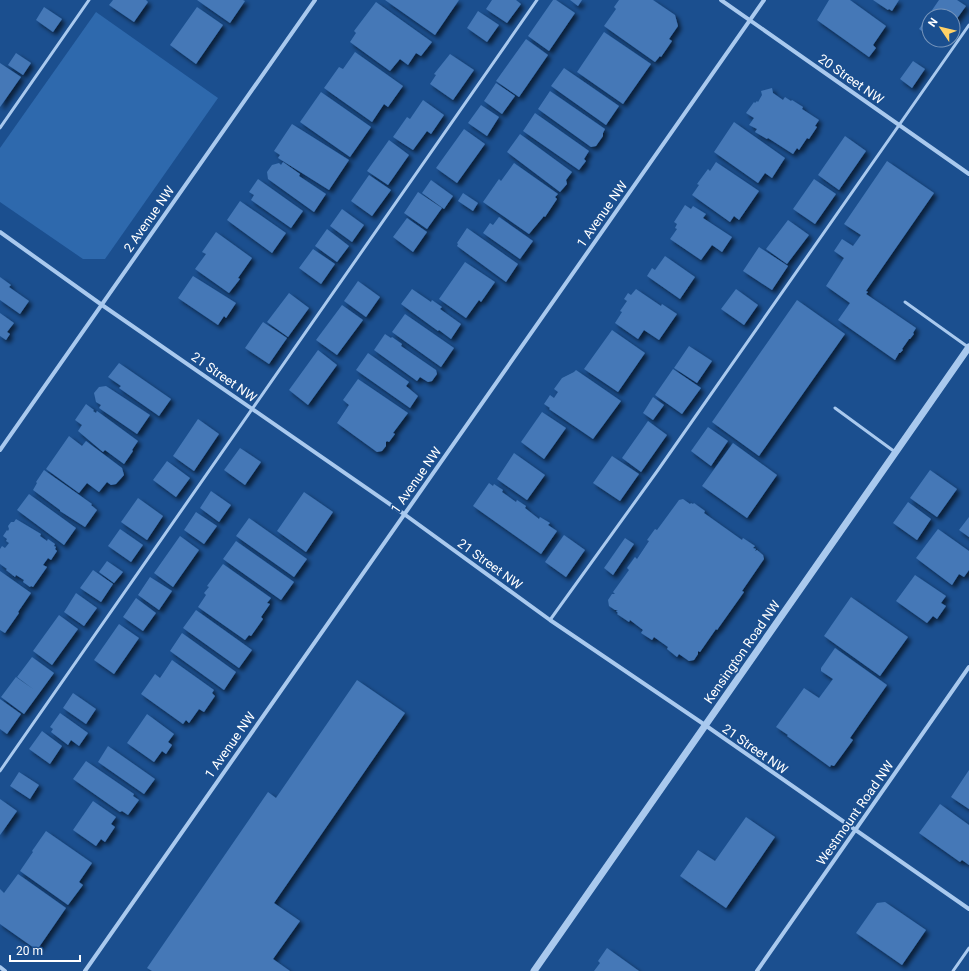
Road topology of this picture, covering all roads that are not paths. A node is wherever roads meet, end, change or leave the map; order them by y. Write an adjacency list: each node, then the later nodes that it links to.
1 (90, 0): 9 (lane)
2 (315, 0): 13 (street, 2 Avenue NW)
3 (537, 0): 16 (lane)
4 (721, 0): 6 (street, 20 Street NW)
5 (764, 0): 6 (street, 1 Avenue NW)
6 (750, 20): 8 (street, 20 Street NW); 19 (street, 1 Avenue NW)
7 (969, 25): 8 (lane)
8 (899, 126): 10 (street, 20 Street NW); 20 (lane)
9 (0, 128)
10 (969, 174)
11 (0, 232): 13 (street, 21 Street NW)
12 (904, 302): 14 (lane)
13 (102, 304): 16 (street, 21 Street NW); 17 (street, 2 Avenue NW)
14 (969, 347): 18 (street, Kensington Road NW)
15 (835, 408): 18 (lane)
16 (252, 409): 19 (street, 21 Street NW); 23 (lane)
17 (0, 450)
18 (895, 452): 22 (street, Kensington Road NW)
19 (404, 514): 20 (street, 21 Street NW); 29 (street, 1 Avenue NW)
20 (550, 620): 22 (street, 21 Street NW)
21 (969, 667): 24 (street, Westmount Road NW)
22 (705, 725): 24 (street, 21 Street NW); 30 (street, Kensington Road NW)
23 (0, 771)
24 (855, 830): 25 (street, 21 Street NW); 31 (street, Westmount Road NW)
25 (969, 910)
26 (969, 948): 32 (lane)
27 (0, 967): 28 (street)
28 (6, 971)
29 (85, 971)
30 (534, 971)
31 (757, 971)
32 (953, 971)

